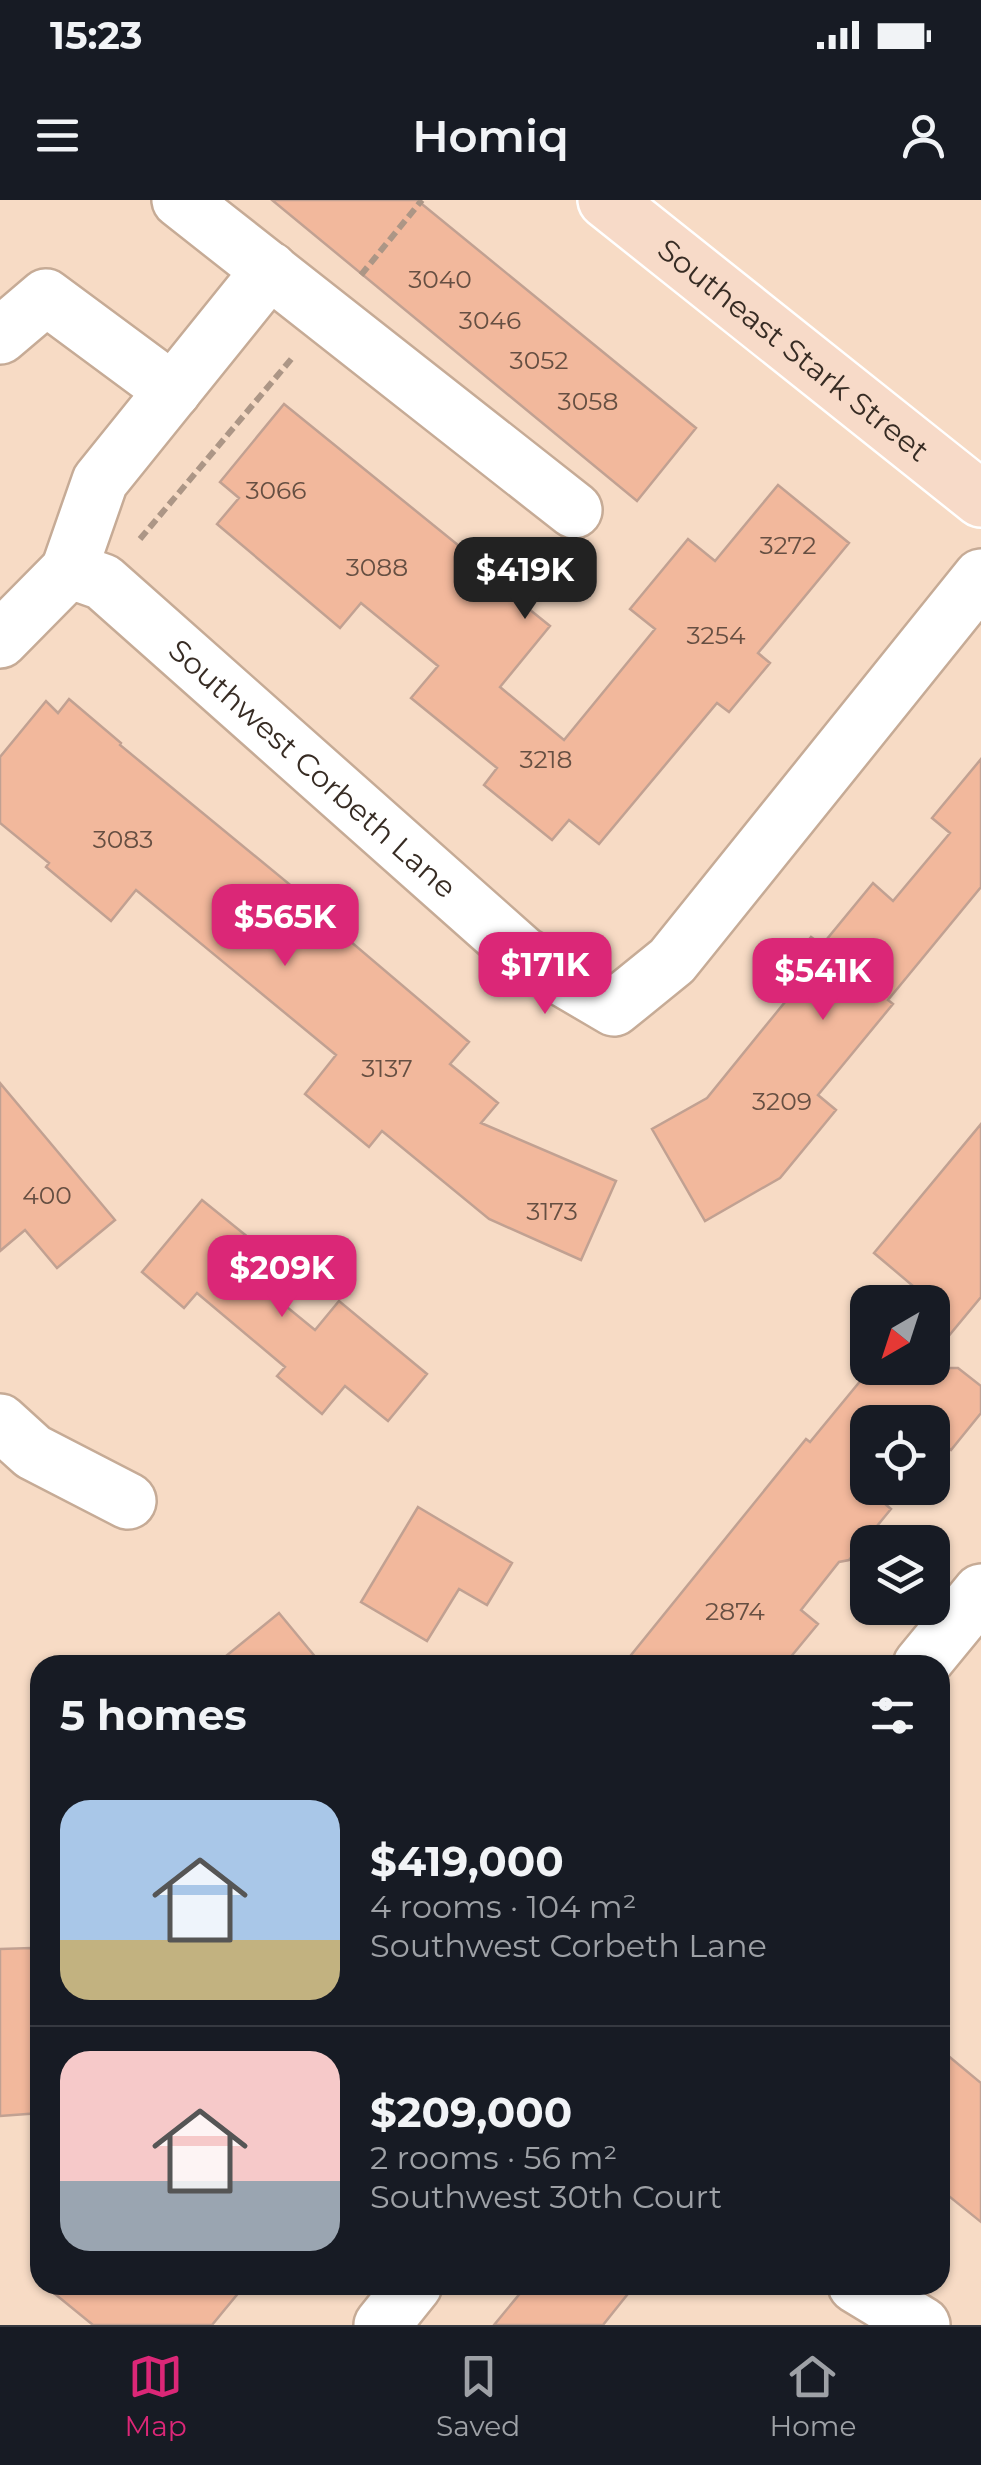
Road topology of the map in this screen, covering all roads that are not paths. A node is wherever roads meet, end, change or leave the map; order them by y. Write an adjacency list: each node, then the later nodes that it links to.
1 (180, 200): 3 (street)
2 (606, 200): 6 (main road, Southeast Stark Street)
3 (270, 270): 5 (street); 7 (street)
4 (0, 336): 5 (street)
5 (173, 391): 8 (street)
6 (981, 499)
7 (574, 510)
8 (86, 576): 9 (street, Southwest Corbeth Lane); 10 (street)
9 (981, 577)
10 (0, 640)
11 (0, 1422): 12 (street)
12 (128, 1501)
13 (981, 1592): 14 (street)
14 (929, 1655)
15 (406, 2295): 17 (street)
16 (872, 2295): 18 (street)
17 (382, 2325)
18 (922, 2325)

